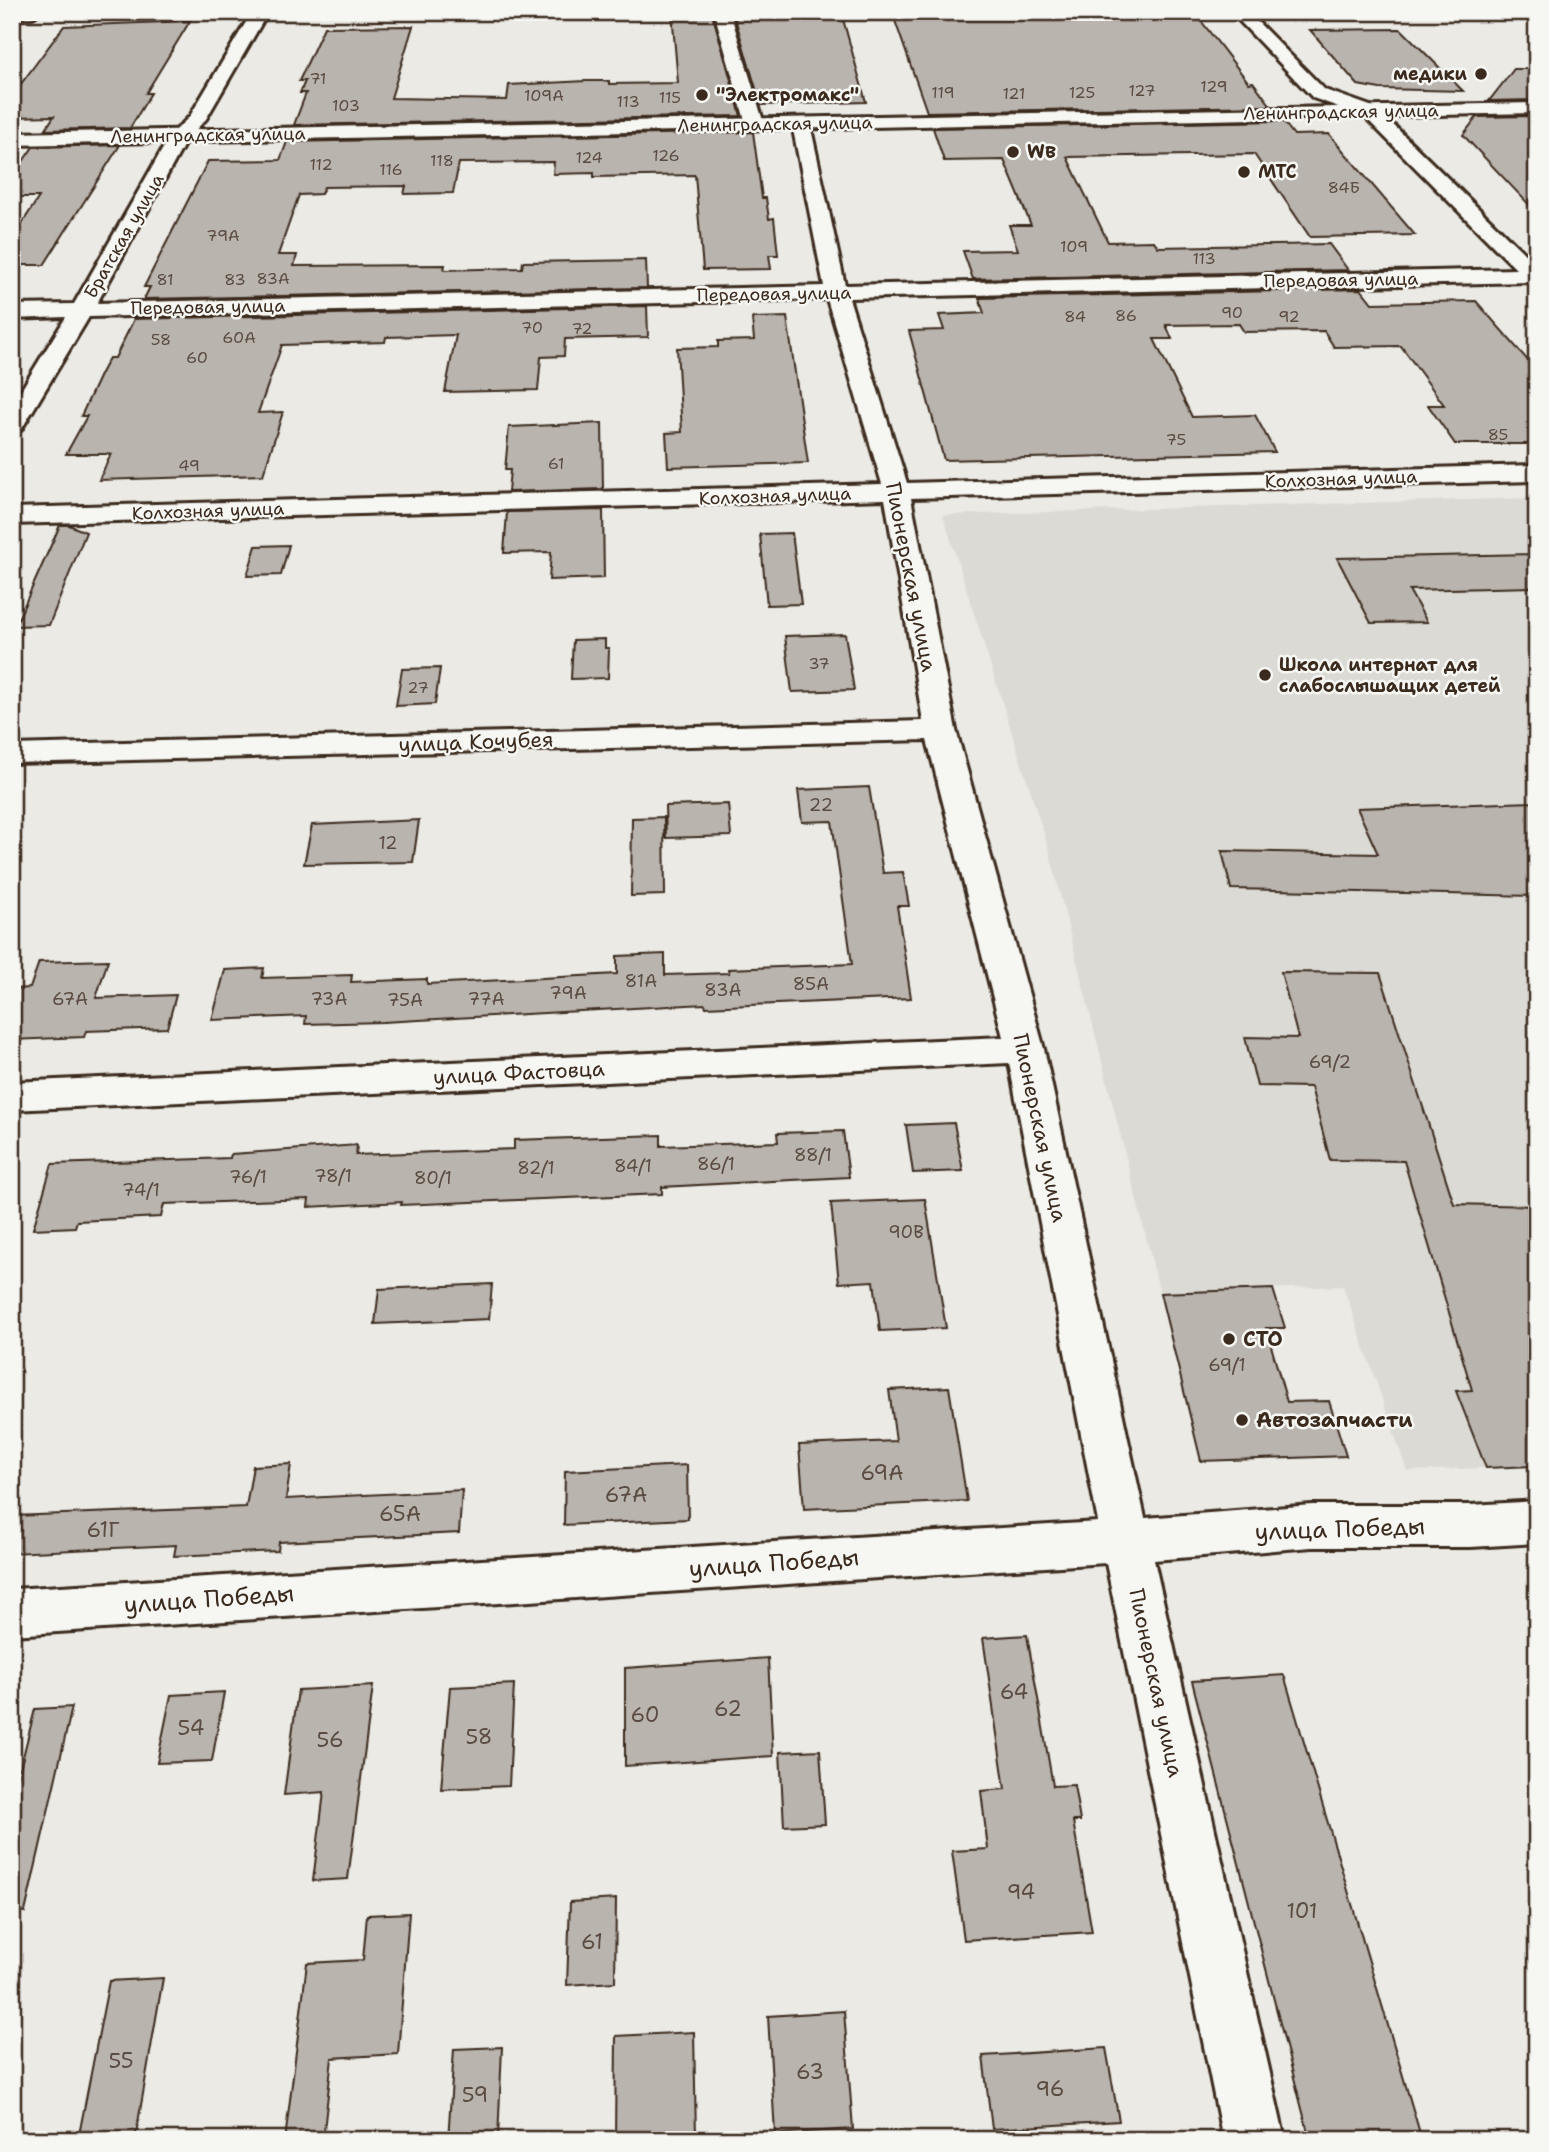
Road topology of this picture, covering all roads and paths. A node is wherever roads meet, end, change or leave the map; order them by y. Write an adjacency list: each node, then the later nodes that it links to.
1 (33, 12): 5 (street)
2 (260, 12): 10 (street, Братская улица)
3 (722, 12): 8 (street)
4 (1239, 12): 7 (street)
5 (12, 13)
6 (1537, 108): 7 (street, Ленинградская улица)
7 (1370, 112): 9 (street, Ленинградская улица); 12 (street)
8 (755, 124): 9 (street, Ленинградская улица); 10 (street, Ленинградская улица)
9 (801, 124): 13 (street, Пионерская улица)
10 (179, 136): 11 (street, Ленинградская улица); 14 (street, Братская улица)
11 (12, 139)
12 (1536, 276): 13 (street, Передовая улица)
13 (836, 292): 14 (street, Передовая улица); 18 (street, Пионерская улица)
14 (82, 310): 15 (street, Передовая улица); 16 (street, Братская улица)
15 (12, 312)
16 (12, 425)
17 (1537, 473): 18 (street, Колхозная улица)
18 (897, 492): 19 (street, Колхозная улица); 20 (street, Пионерская улица)
19 (12, 516)
20 (940, 730): 21 (street, улица Кочубея); 22 (street, Пионерская улица)
21 (12, 754)
22 (1025, 1049): 23 (street, улица Фастовца); 25 (street, Пионерская улица)
23 (12, 1096)
24 (1537, 1522): 25 (street, улица Победы)
25 (1126, 1541): 26 (street, улица Победы); 27 (street, Пионерская улица)
26 (12, 1612)
27 (1254, 2140)

